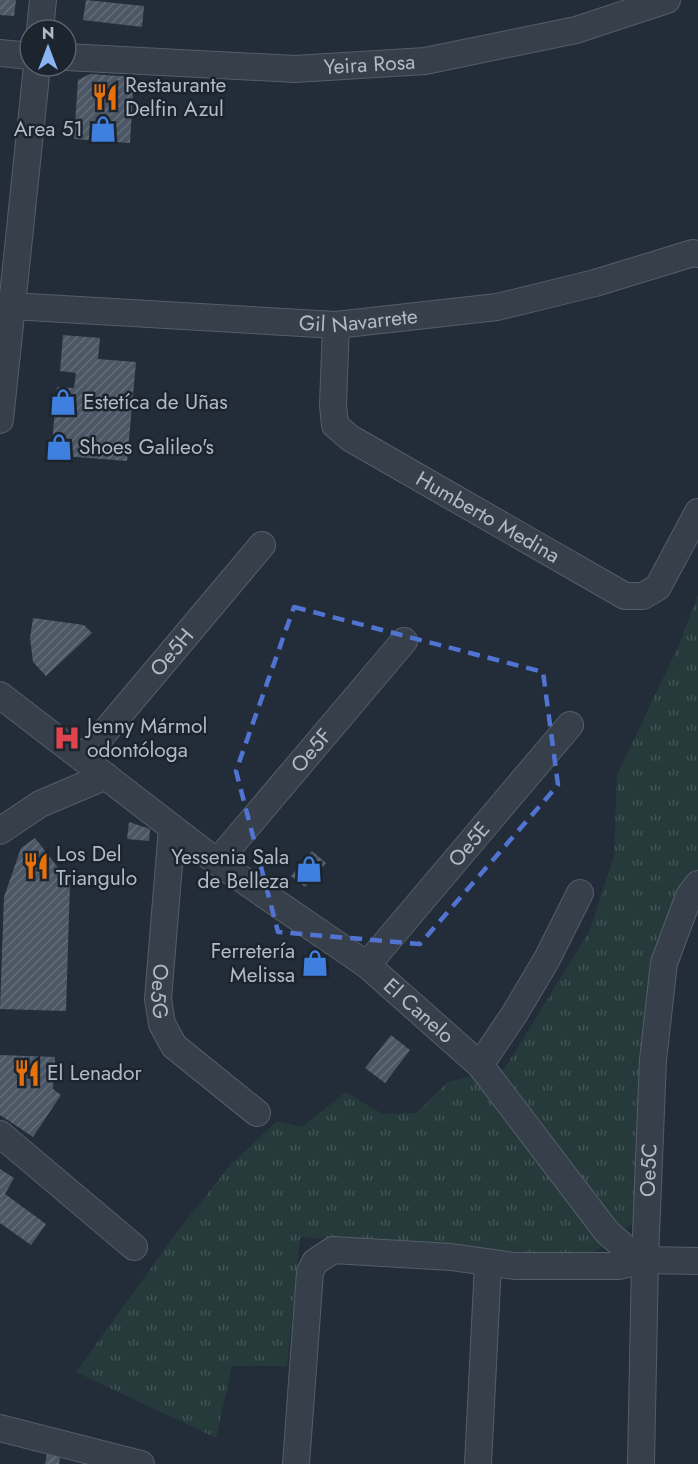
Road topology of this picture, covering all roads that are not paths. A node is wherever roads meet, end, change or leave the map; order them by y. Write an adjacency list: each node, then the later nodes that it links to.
1 (43, 0): 3 (street)
2 (666, 0): 6 (street, Yeira Rosa)
3 (41, 18)
4 (0, 53): 5 (street)
5 (18, 55)
6 (78, 58)
7 (36, 78): 9 (street)
8 (698, 254): 10 (street, Gil Navarrete)
9 (11, 306): 10 (street, Gil Navarrete); 11 (street)
10 (336, 325): 12 (street, Humberto Medina)
11 (0, 420)
12 (698, 512)
13 (262, 546): 17 (street, Oe5H)
14 (404, 641): 21 (street, Oe5F)
15 (0, 695): 17 (street, El Canelo)
16 (570, 725): 24 (street, Oe5E)
17 (83, 758): 18 (street, El Canelo)
18 (106, 776): 19 (street, El Canelo); 20 (street)
19 (172, 828): 21 (street, El Canelo); 26 (street, Oe5G)
20 (0, 831)
21 (217, 862): 24 (street, El Canelo)
22 (698, 884): 29 (street, Oe5C)
23 (580, 893): 25 (street)
24 (367, 964): 25 (street, El Canelo)
25 (480, 1065): 29 (street, El Canelo)
26 (257, 1113)
27 (0, 1134): 28 (street)
28 (134, 1248)
29 (645, 1260): 30 (street); 31 (street); 36 (street, Oe5C)
30 (698, 1261)
31 (488, 1264): 34 (street); 35 (street)
32 (0, 1428): 33 (street)
33 (141, 1464)
34 (296, 1464)
35 (478, 1464)
36 (641, 1464)

